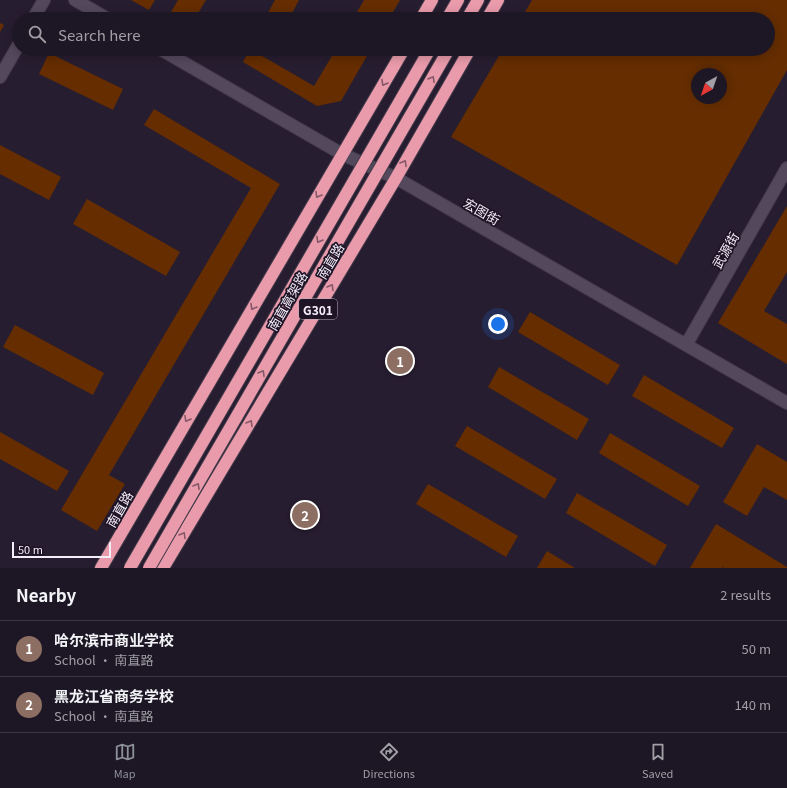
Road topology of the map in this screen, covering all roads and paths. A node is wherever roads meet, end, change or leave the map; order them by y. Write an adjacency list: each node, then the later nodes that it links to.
1 (44, 0): 7 (street)
2 (75, 0): 8 (street)
3 (432, 0): 9 (highway)
4 (458, 0): 10 (highway)
5 (478, 0): 11 (highway)
6 (498, 0): 12 (highway)
7 (37, 12)
8 (96, 12)
9 (425, 12)
10 (451, 12)
11 (471, 12)
12 (491, 12)
13 (12, 56): 19 (street)
14 (172, 56): 20 (street, 宏图街)
15 (400, 56): 20 (highway, 南直路, one-way to 20)
16 (426, 56): 26 (highway, 南直高架路, one-way to 26, bridge)
17 (445, 56): 27 (highway, 南直高架路, one-way to 17, bridge)
18 (466, 56): 22 (highway, 南直路 / G301, one-way to 18)
19 (0, 77)
20 (342, 154): 22 (street, 宏图街); 25 (highway, 南直路, one-way to 25)
21 (787, 168): 23 (street, 武源街)
22 (396, 178): 23 (street, 宏图街); 28 (highway, 南直路 / G301, one-way to 22)
23 (686, 345): 24 (street, 宏图街)
24 (787, 403)
25 (101, 568)
26 (130, 568)
27 (149, 568)
28 (163, 568)

